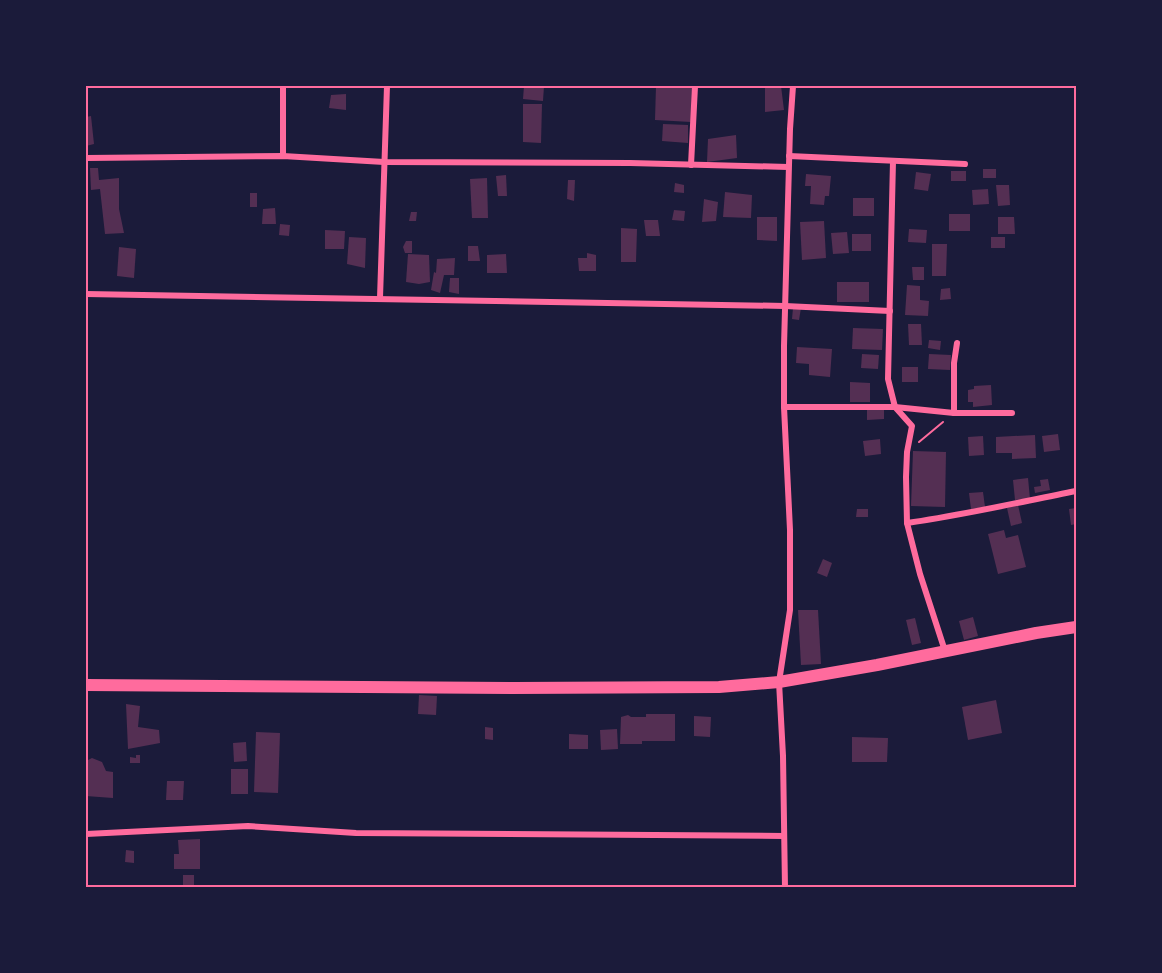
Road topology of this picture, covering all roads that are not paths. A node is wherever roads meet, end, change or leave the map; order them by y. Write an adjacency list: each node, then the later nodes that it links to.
1 (283, 86): 5 (street)
2 (387, 86): 9 (street)
3 (695, 86): 11 (street)
4 (793, 86): 6 (street)
5 (284, 156): 7 (street); 9 (street)
6 (789, 156): 8 (street); 12 (street)
7 (86, 158)
8 (893, 161): 10 (street); 16 (street)
9 (384, 162): 11 (street); 14 (street)
10 (965, 164)
11 (691, 165): 12 (street)
12 (788, 168): 15 (street)
13 (86, 294): 14 (street)
14 (380, 298): 15 (street)
15 (785, 306): 16 (street); 19 (street)
16 (890, 311): 18 (street)
17 (957, 343): 20 (street)
18 (895, 406): 19 (street); 20 (street); 23 (street)
19 (784, 407): 26 (street)
20 (954, 413): 21 (street)
21 (1012, 413)
22 (1077, 491): 23 (street)
23 (907, 523): 25 (street)
24 (1077, 627): 25 (main road)
25 (946, 651): 26 (main road)
26 (779, 682): 27 (main road); 29 (street)
27 (86, 685)
28 (86, 834): 29 (street)
29 (784, 837): 30 (street)
30 (785, 888)

